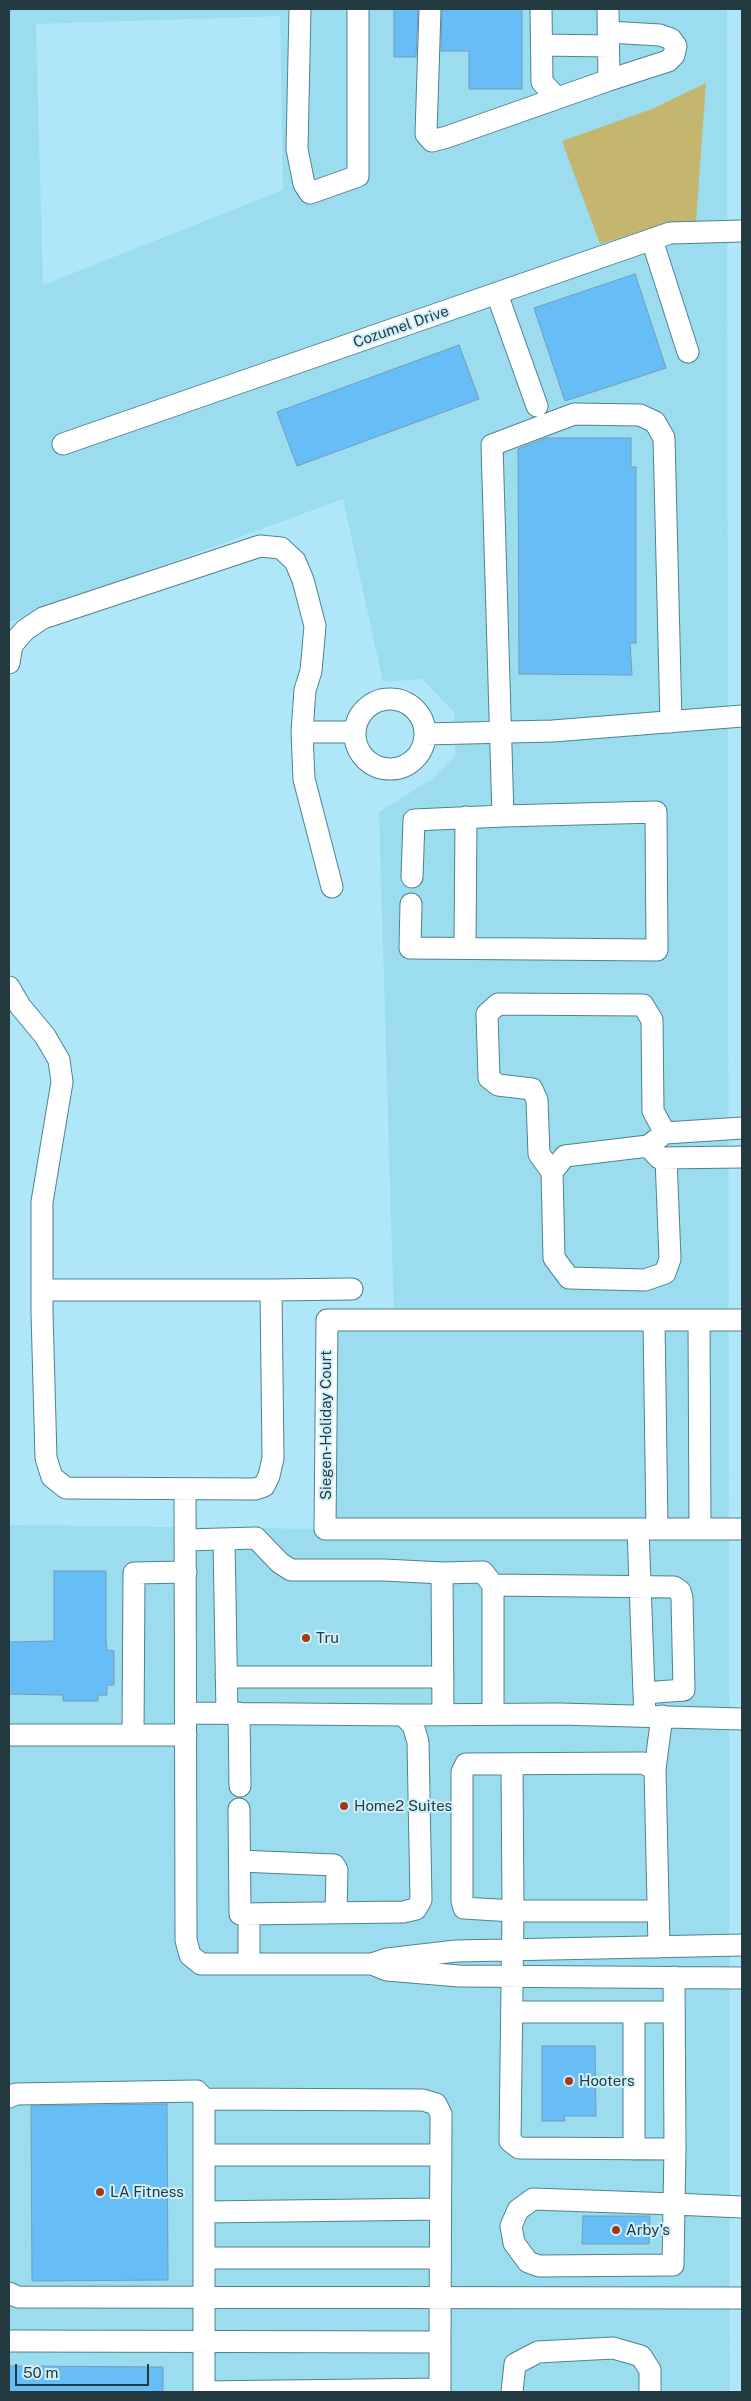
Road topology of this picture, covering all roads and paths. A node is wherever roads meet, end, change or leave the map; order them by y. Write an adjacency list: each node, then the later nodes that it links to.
1 (300, 9): 2 (street)
2 (358, 9)
3 (430, 9): 9 (street)
4 (541, 9): 7 (street)
5 (608, 9): 6 (street)
6 (608, 39): 7 (street); 8 (street); 8 (street)
7 (542, 45): 9 (street)
8 (609, 80): 9 (street)
9 (557, 98)
10 (742, 231): 11 (street, Cozumel Drive)
11 (652, 240): 12 (street, Cozumel Drive); 13 (street)
12 (497, 294): 14 (street); 15 (street, Cozumel Drive)
13 (688, 352)
14 (537, 406)
15 (63, 444)
16 (9, 663): 19 (street)
17 (742, 716): 18 (street)
18 (671, 722): 21 (street); 21 (street)
19 (302, 732): 20 (street); 26 (street)
20 (354, 732): 22 (street); 22 (street)
21 (499, 733): 22 (street); 23 (street)
22 (425, 734)
23 (503, 816): 24 (street); 28 (street)
24 (466, 817): 25 (street); 28 (street)
25 (412, 877)
26 (332, 887)
27 (411, 904): 28 (street)
28 (465, 947)
29 (9, 987): 36 (street)
30 (742, 1128): 31 (street)
31 (657, 1140): 32 (street); 34 (street); 34 (street)
32 (666, 1158): 33 (street); 34 (street)
33 (742, 1158)
34 (552, 1172)
35 (352, 1289): 37 (street)
36 (42, 1290): 37 (street); 41 (street)
37 (271, 1290): 41 (street)
38 (654, 1320): 39 (street, Siegen-Holiday Court); 42 (street); 42 (street, Siegen-Holiday Court)
39 (699, 1320): 40 (street, Siegen-Holiday Court); 43 (street)
40 (742, 1320)
41 (185, 1489): 46 (street)
42 (648, 1529): 43 (street, Siegen-Holiday Court); 50 (street)
43 (700, 1529): 44 (street, Siegen-Holiday Court)
44 (742, 1529)
45 (224, 1539): 46 (street); 48 (street); 51 (street)
46 (186, 1540): 47 (street)
47 (186, 1572): 54 (street); 62 (street)
48 (442, 1573): 49 (street); 52 (street)
49 (493, 1585): 50 (street); 56 (street)
50 (640, 1585): 53 (street); 53 (street)
51 (226, 1677): 52 (street); 55 (street)
52 (443, 1677): 58 (street)
53 (644, 1693): 59 (street)
54 (186, 1713): 55 (street); 63 (street)
55 (233, 1713): 57 (street); 66 (street)
56 (493, 1714): 58 (street); 59 (street)
57 (400, 1715): 58 (street); 71 (street)
58 (443, 1715)
59 (653, 1716): 60 (street); 65 (street)
60 (742, 1719)
61 (9, 1734): 62 (street)
62 (133, 1735): 63 (street)
63 (186, 1735): 76 (street)
64 (512, 1764): 65 (street); 69 (street); 69 (street)
65 (656, 1769): 70 (street)
66 (240, 1786)
67 (239, 1809): 68 (street)
68 (240, 1861): 71 (street); 72 (street)
69 (513, 1911): 70 (street); 75 (street)
70 (658, 1911): 74 (street)
71 (336, 1913): 72 (street)
72 (249, 1914): 76 (street)
73 (742, 1945): 74 (street)
74 (659, 1947): 75 (street)
75 (513, 1950): 77 (street); 78 (street)
76 (249, 1964): 77 (street)
77 (372, 1964): 78 (street)
78 (513, 1976): 79 (street); 81 (street)
79 (674, 1977): 80 (street); 83 (street)
80 (742, 1978)
81 (512, 2012): 82 (street); 86 (street)
82 (634, 2012): 83 (street); 86 (street)
83 (674, 2012): 87 (street)
84 (9, 2097): 85 (street)
85 (204, 2099): 88 (street); 89 (street)
86 (634, 2149): 87 (street)
87 (675, 2149): 90 (street)
88 (206, 2154): 89 (street); 93 (street)
89 (441, 2155): 92 (street)
90 (674, 2204): 90 (street); 91 (street)
91 (742, 2207)
92 (440, 2209): 93 (street); 95 (street)
93 (206, 2212): 94 (street)
94 (206, 2258): 95 (street); 97 (street)
95 (440, 2258): 98 (street)
96 (9, 2293): 97 (street)
97 (206, 2297): 98 (street); 100 (street)
98 (440, 2298): 99 (street); 102 (street)
99 (742, 2298)
100 (206, 2340): 101 (street); 102 (street); 104 (street)
101 (9, 2341)
102 (440, 2342): 103 (street)
103 (440, 2391): 104 (street)
104 (204, 2392)
105 (512, 2392): 106 (street)
106 (650, 2392)

